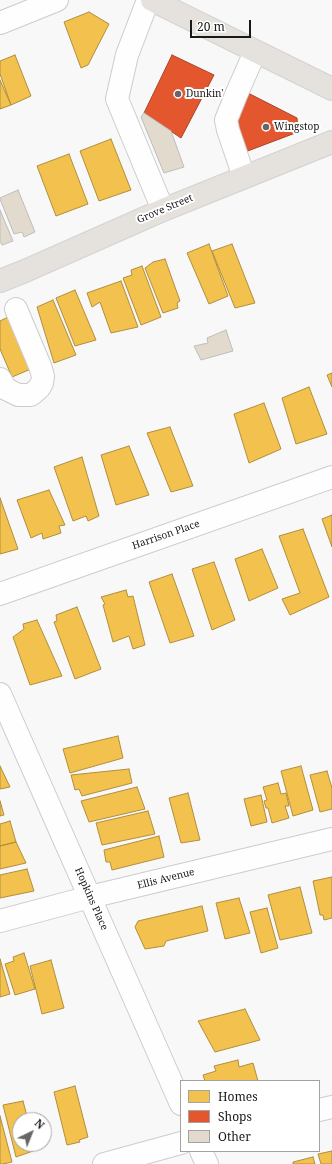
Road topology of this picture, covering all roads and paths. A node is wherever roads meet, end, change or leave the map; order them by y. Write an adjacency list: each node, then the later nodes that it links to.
1 (57, 0): 4 (street)
2 (148, 0): 9 (street)
3 (152, 0): 5 (main road)
4 (0, 23)
5 (255, 52): 6 (main road); 8 (street)
6 (332, 89)
7 (331, 144): 8 (main road, Grove Street)
8 (244, 177): 9 (main road, Grove Street)
9 (163, 210): 10 (main road, Grove Street)
10 (0, 281)
11 (16, 309): 12 (street)
12 (0, 379)
13 (332, 477): 14 (street, Harrison Place)
14 (0, 594)
15 (0, 694): 17 (street, Hopkins Place)
16 (332, 839): 17 (street, Ellis Avenue)
17 (90, 897): 18 (street, Ellis Avenue); 19 (street, Hopkins Place)
18 (0, 921)
19 (180, 1102)
20 (332, 1107): 21 (street)
21 (320, 1110)
22 (180, 1143): 24 (street)
23 (201, 1152): 25 (street)
24 (104, 1164)
25 (207, 1164)

